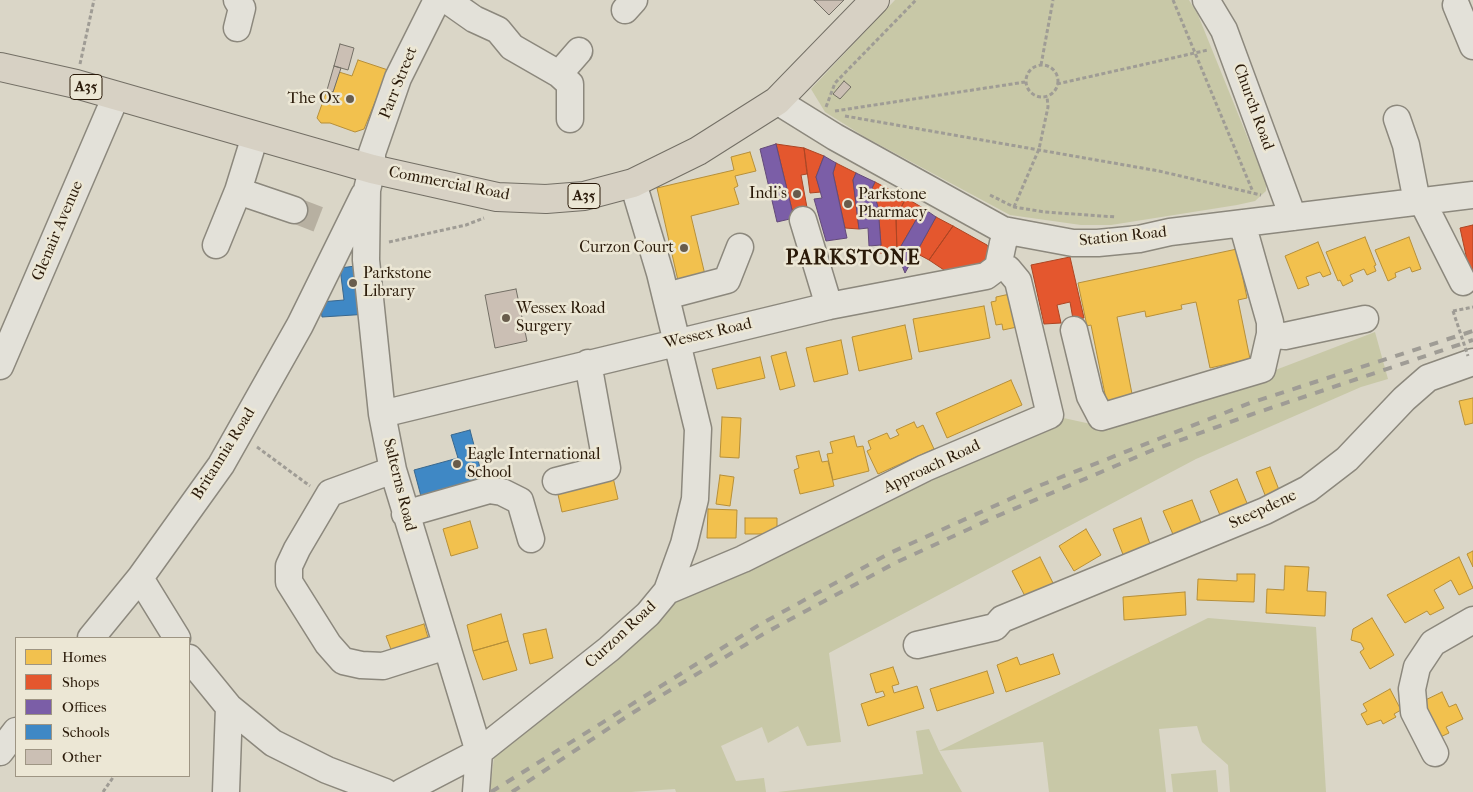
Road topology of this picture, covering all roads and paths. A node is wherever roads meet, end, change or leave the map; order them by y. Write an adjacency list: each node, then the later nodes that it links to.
1 (94, 0): 20 (path)
2 (237, 0): 11 (street)
3 (436, 0): 30 (street, Parr Street)
4 (447, 0): 18 (street)
5 (875, 0): 24 (highway, Commercial Road / A35)
6 (916, 0): 25 (path)
7 (1053, 0): 16 (path)
8 (1173, 0): 15 (path)
9 (1206, 0): 13 (street, Church Road)
10 (1456, 5): 12 (street)
11 (238, 28)
12 (1473, 46)
13 (1230, 47): 15 (path); 38 (street, Church Road)
14 (579, 51): 18 (street)
15 (1193, 53): 21 (path); 33 (path)
16 (1041, 65): 19 (path); 21 (path)
17 (0, 67): 20 (highway, Commercial Road / A35)
18 (559, 74): 26 (street)
19 (1026, 82): 23 (path); 29 (path)
20 (76, 84): 22 (highway, Commercial Road / A35)
21 (1057, 84): 23 (path)
22 (116, 96): 28 (highway, Commercial Road / A35); 59 (street, Glenair Avenue)
23 (1047, 96): 29 (path)
24 (777, 101): 31 (highway, Commercial Road / A35); 42 (street, Station Road)
25 (825, 112)
26 (570, 119)
27 (1397, 119): 36 (street)
28 (255, 136): 30 (highway, Commercial Road / A35); 32 (street)
29 (1039, 149): 33 (path); 42 (path)
30 (369, 180): 31 (highway, Commercial Road / A35); 46 (street, Britannia Road); 47 (street, Salterns Road)
31 (633, 183): 50 (street, Curzon Road)
32 (238, 191): 37 (street); 44 (street)
33 (1253, 193): 38 (path)
34 (988, 194): 42 (path)
35 (1473, 194): 36 (street, Station Road)
36 (1420, 202): 38 (street, Station Road); 49 (street)
37 (294, 210)
38 (1291, 210): 43 (street, Station Road)
39 (491, 216): 47 (path)
40 (1119, 217): 42 (path)
41 (803, 220): 51 (street)
42 (1008, 223): 43 (street, Station Road); 48 (street)
43 (1242, 223): 55 (street)
44 (216, 245)
45 (740, 248): 50 (street)
46 (333, 254): 47 (street); 61 (street, Britannia Road)
47 (366, 254): 60 (street, Salterns Road)
48 (998, 267): 51 (street, Wessex Road); 68 (street, Approach Road)
49 (1463, 282)
50 (663, 284): 56 (street, Curzon Road)
51 (829, 306): 56 (street, Wessex Road)
52 (1473, 306): 57 (path, bridge)
53 (1365, 319): 55 (street)
54 (1074, 330): 55 (street)
55 (1270, 334)
56 (677, 341): 58 (street, Wessex Road); 68 (street, Curzon Road)
57 (1470, 359): 73 (street, Steepdene)
58 (588, 363): 60 (street, Wessex Road); 63 (street)
59 (0, 366)
60 (382, 414): 62 (street, Salterns Road)
61 (239, 434): 64 (path); 67 (street, Britannia Road)
62 (393, 470): 64 (street); 65 (street, Salterns Road)
63 (556, 481)
64 (326, 499): 72 (street)
65 (405, 514): 66 (street); 72 (street, Salterns Road)
66 (531, 539)
67 (140, 578): 70 (street, Britannia Road); 71 (street)
68 (666, 591): 78 (street, Curzon Road)
69 (1473, 620): 79 (street)
70 (92, 637)
71 (176, 637)
72 (446, 646): 78 (street, Salterns Road)
73 (917, 646)
74 (190, 659): 75 (street)
75 (229, 707): 82 (street); 83 (street)
76 (15, 732): 77 (street)
77 (0, 752)
78 (479, 752): 84 (street, Curzon Road); 85 (street, Salterns Road)
79 (1435, 753)
80 (113, 777): 81 (path)
81 (103, 792)
82 (226, 792)
83 (385, 792)
84 (402, 792)
85 (476, 792)

